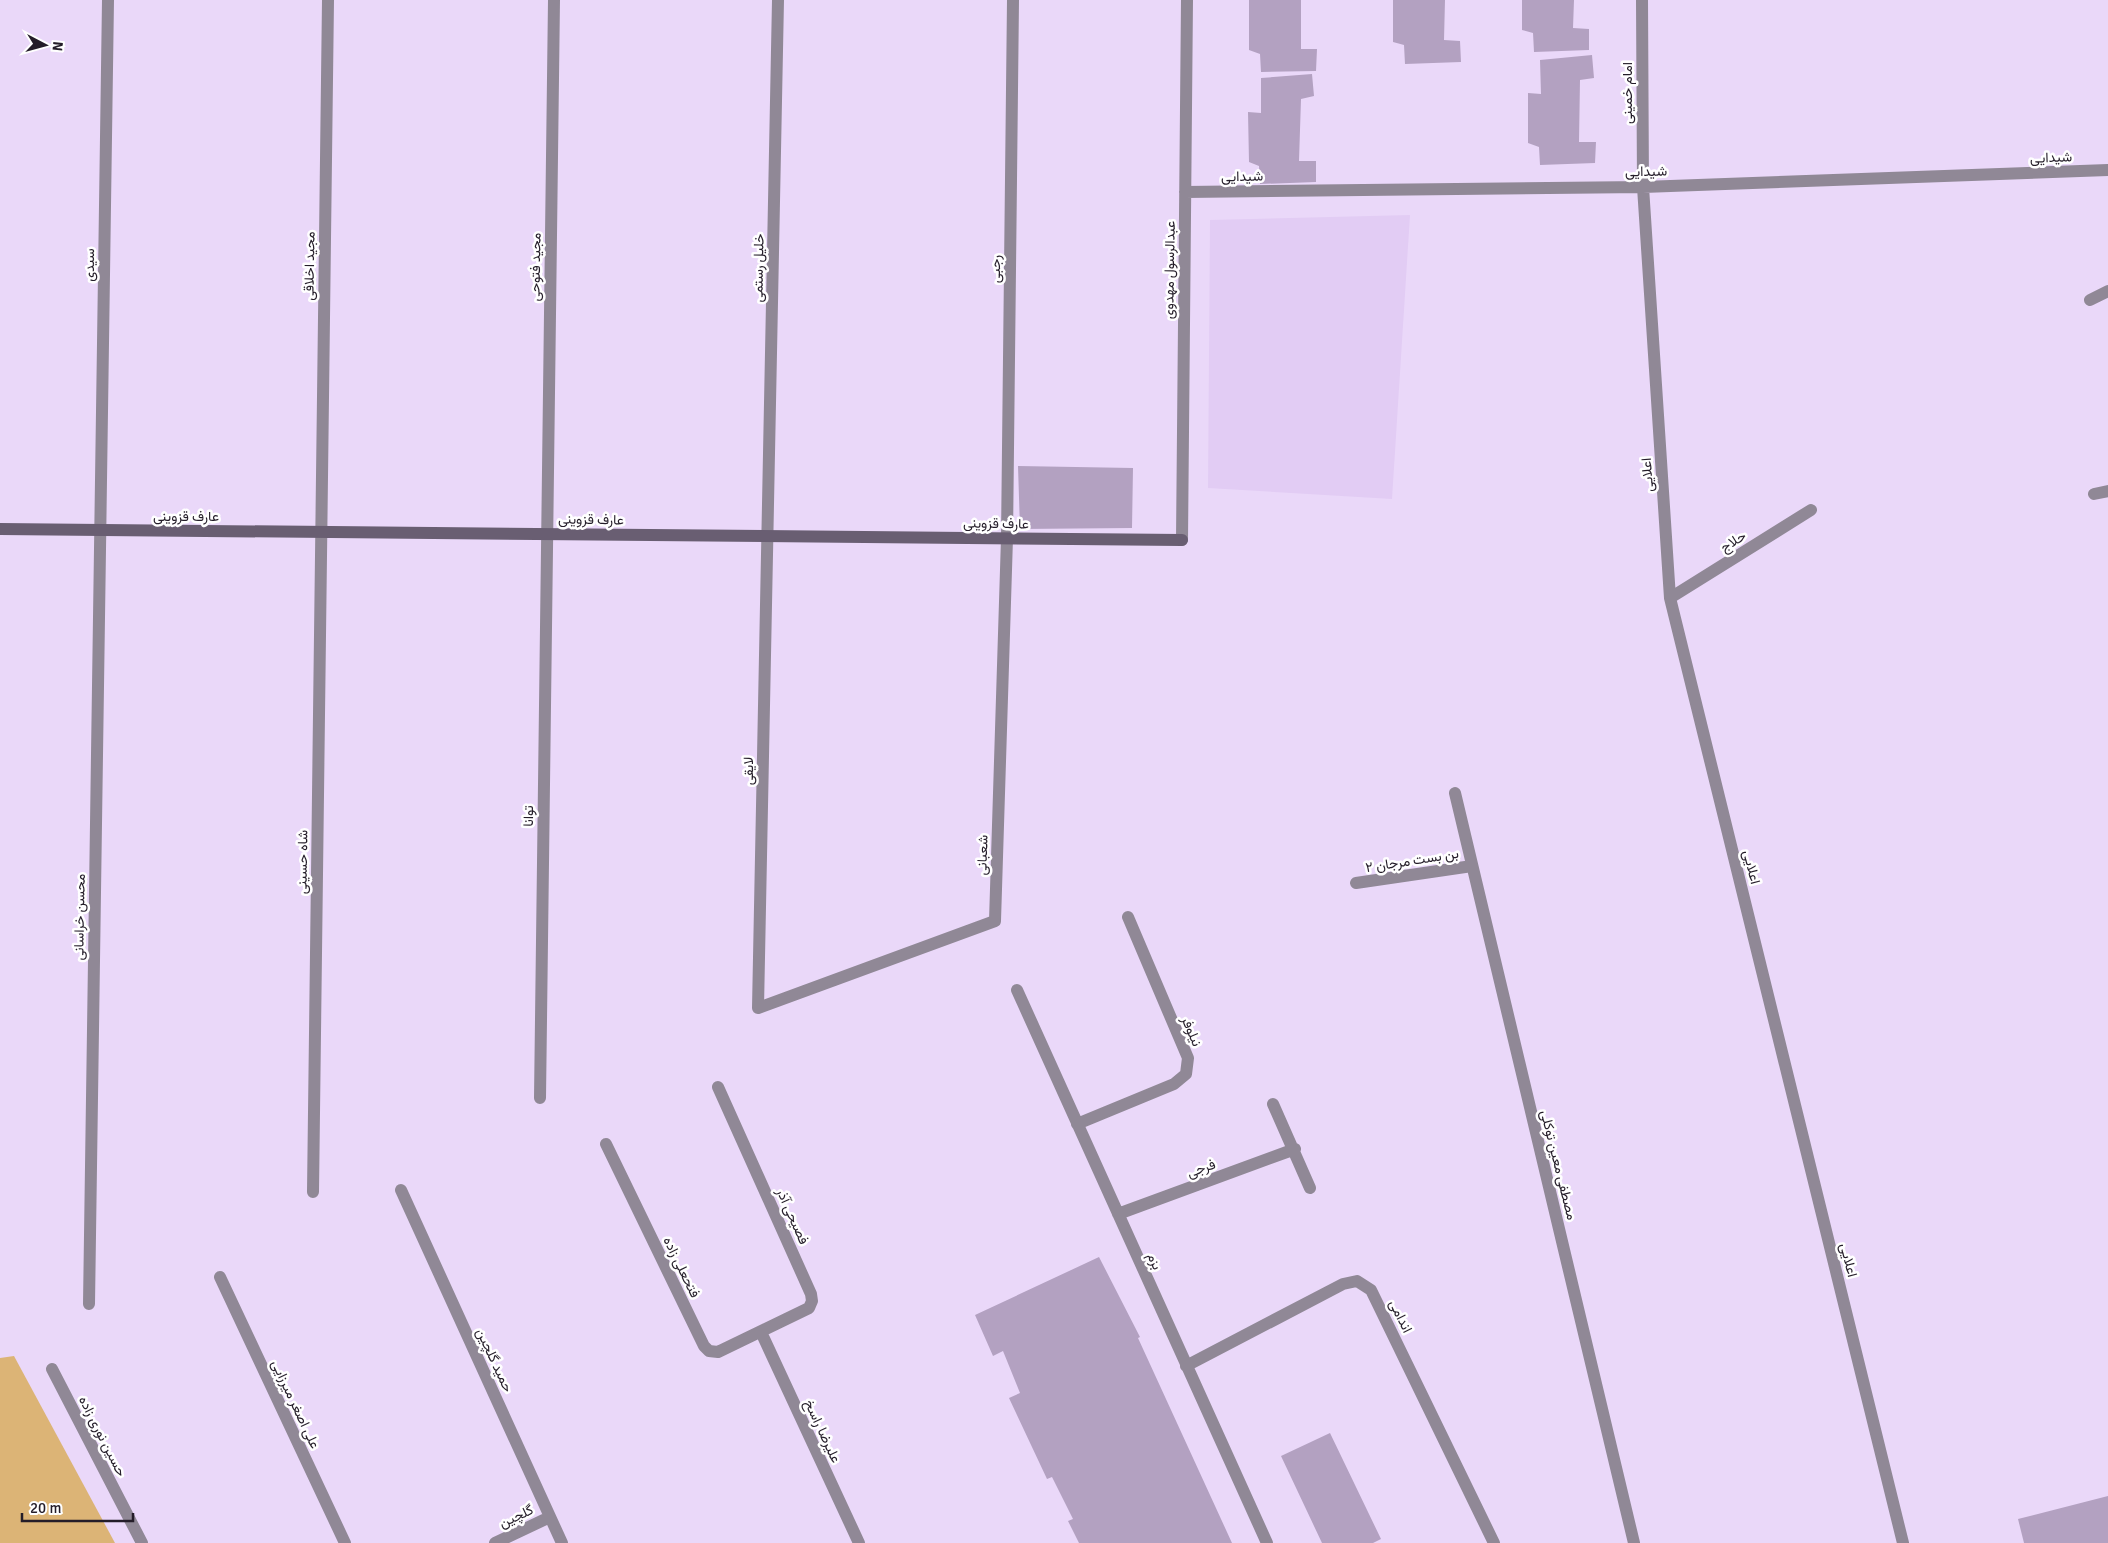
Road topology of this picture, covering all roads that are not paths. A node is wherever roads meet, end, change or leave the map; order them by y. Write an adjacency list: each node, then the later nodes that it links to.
1 (108, 0): 17 (street, سیدی)
2 (328, 0): 18 (street, مجید اخلاقی)
3 (554, 0): 19 (street, مجید فتوحی)
4 (778, 0): 20 (street, خلیل رستمی)
5 (1013, 0): 21 (street, رجبی)
6 (1187, 0): 10 (street, عبدالرسول مهدوی)
7 (1642, 0): 9 (street, امام خمینی)
8 (2108, 170): 9 (street, شیدایی)
9 (1643, 187): 10 (street, شیدایی); 23 (street, اعلایی)
10 (1185, 192): 22 (street, عبدالرسول مهدوی)
11 (2108, 290): 12 (street)
12 (2090, 300)
13 (2108, 491): 14 (street)
14 (2094, 494)
15 (1811, 510): 23 (street, حلاج)
16 (0, 529): 17 (street, عارف قزوینی)
17 (100, 530): 18 (street, عارف قزوینی); 41 (street, محسن خراسانی)
18 (321, 532): 19 (street, عارف قزوینی); 38 (street, شاه حسینی)
19 (546, 534): 20 (street, عارف قزوینی); 31 (street, توانا)
20 (768, 536): 21 (street, عارف قزوینی); 29 (street, لایقی)
21 (1007, 538): 22 (street, عارف قزوینی); 29 (street, شعبانی)
22 (1182, 540)
23 (1670, 598): 54 (street, اعلایی)
24 (1456, 793): 25 (street, مصطفی معین توکلی)
25 (1472, 866): 26 (street, بن بست مرجان ۲); 53 (street, مصطفی معین توکلی)
26 (1356, 883)
27 (1128, 917): 33 (street, نیلوفر)
28 (1017, 990): 33 (street, بزم)
29 (758, 1008)
30 (718, 1087): 42 (street, فصیحی آذر)
31 (540, 1098)
32 (1273, 1104): 35 (street)
33 (1077, 1124): 39 (street, بزم)
34 (606, 1144): 42 (street, فتحعلی زاده)
35 (1295, 1149): 36 (street); 39 (street, فرجی)
36 (1310, 1188)
37 (401, 1190): 45 (street, حمید گلچین)
38 (313, 1192)
39 (1118, 1214): 43 (street, بزم)
40 (220, 1277): 47 (street, علی اصغر میرزایی)
41 (88, 1304)
42 (761, 1332): 50 (street, علیرضا راسخ)
43 (1186, 1366): 51 (street, بزم); 52 (street, اندامی)
44 (52, 1369): 46 (street, حسین نوری زاده)
45 (550, 1517): 48 (street, گلچین); 49 (street, حمید گلچین)
46 (142, 1543)
47 (345, 1543)
48 (495, 1543)
49 (562, 1543)
50 (859, 1543)
51 (1267, 1543)
52 (1494, 1543)
53 (1634, 1543)
54 (1903, 1543)

